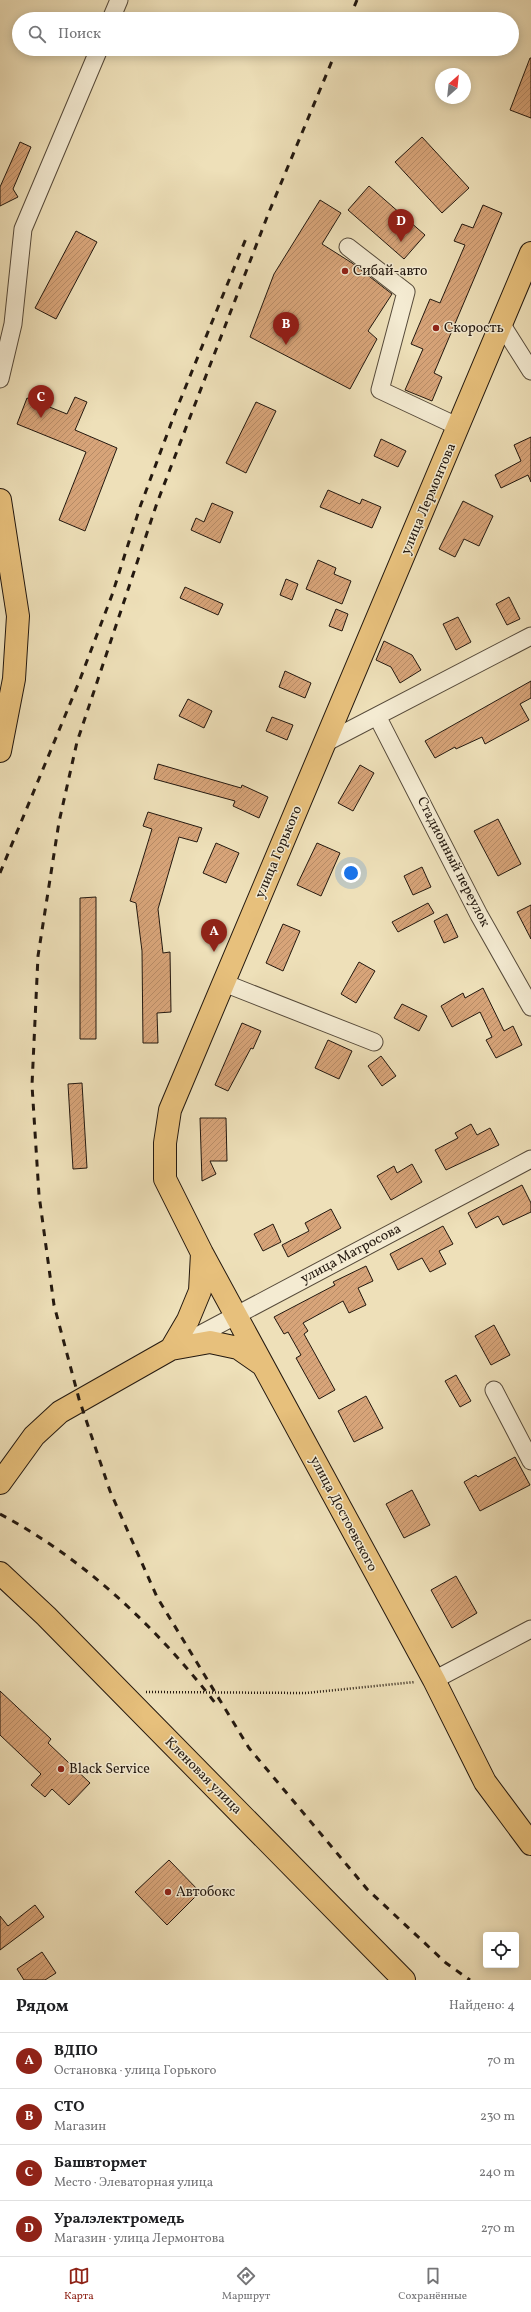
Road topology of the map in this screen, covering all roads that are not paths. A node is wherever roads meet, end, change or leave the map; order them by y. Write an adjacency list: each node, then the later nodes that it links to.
1 (120, 0): 2 (street)
2 (115, 12)
3 (96, 56): 8 (street)
4 (348, 247): 9 (street)
5 (531, 253): 6 (main road, улица Лермонтова)
6 (502, 325): 7 (street); 9 (main road, улица Лермонтова)
7 (531, 371)
8 (0, 379)
9 (459, 427): 13 (main road, улица Лермонтова)
10 (0, 500): 14 (main road)
11 (531, 636): 12 (street)
12 (378, 716): 13 (street); 16 (street, Стадионный переулок)
13 (325, 743): 15 (main road, улица Горького)
14 (0, 750)
15 (224, 983): 17 (street); 19 (main road, улица Горького)
16 (531, 1007)
17 (374, 1042)
18 (531, 1159): 21 (street, улица Матросова)
19 (165, 1179): 20 (main road, улица Достоевского)
20 (202, 1253): 21 (main road, улица Достоевского); 22 (main road)
21 (236, 1315): 22 (street, улица Матросова); 23 (main road, улица Достоевского)
22 (171, 1349): 23 (main road, улица Матросова); 26 (main road, улица Матросова)
23 (262, 1365): 29 (main road, улица Достоевского)
24 (494, 1390): 25 (street)
25 (531, 1461)
26 (0, 1483)
27 (0, 1573): 31 (main road, Кленовая улица)
28 (531, 1629): 29 (street)
29 (434, 1680): 30 (main road, улица Достоевского)
30 (531, 1844)
31 (404, 1980)

